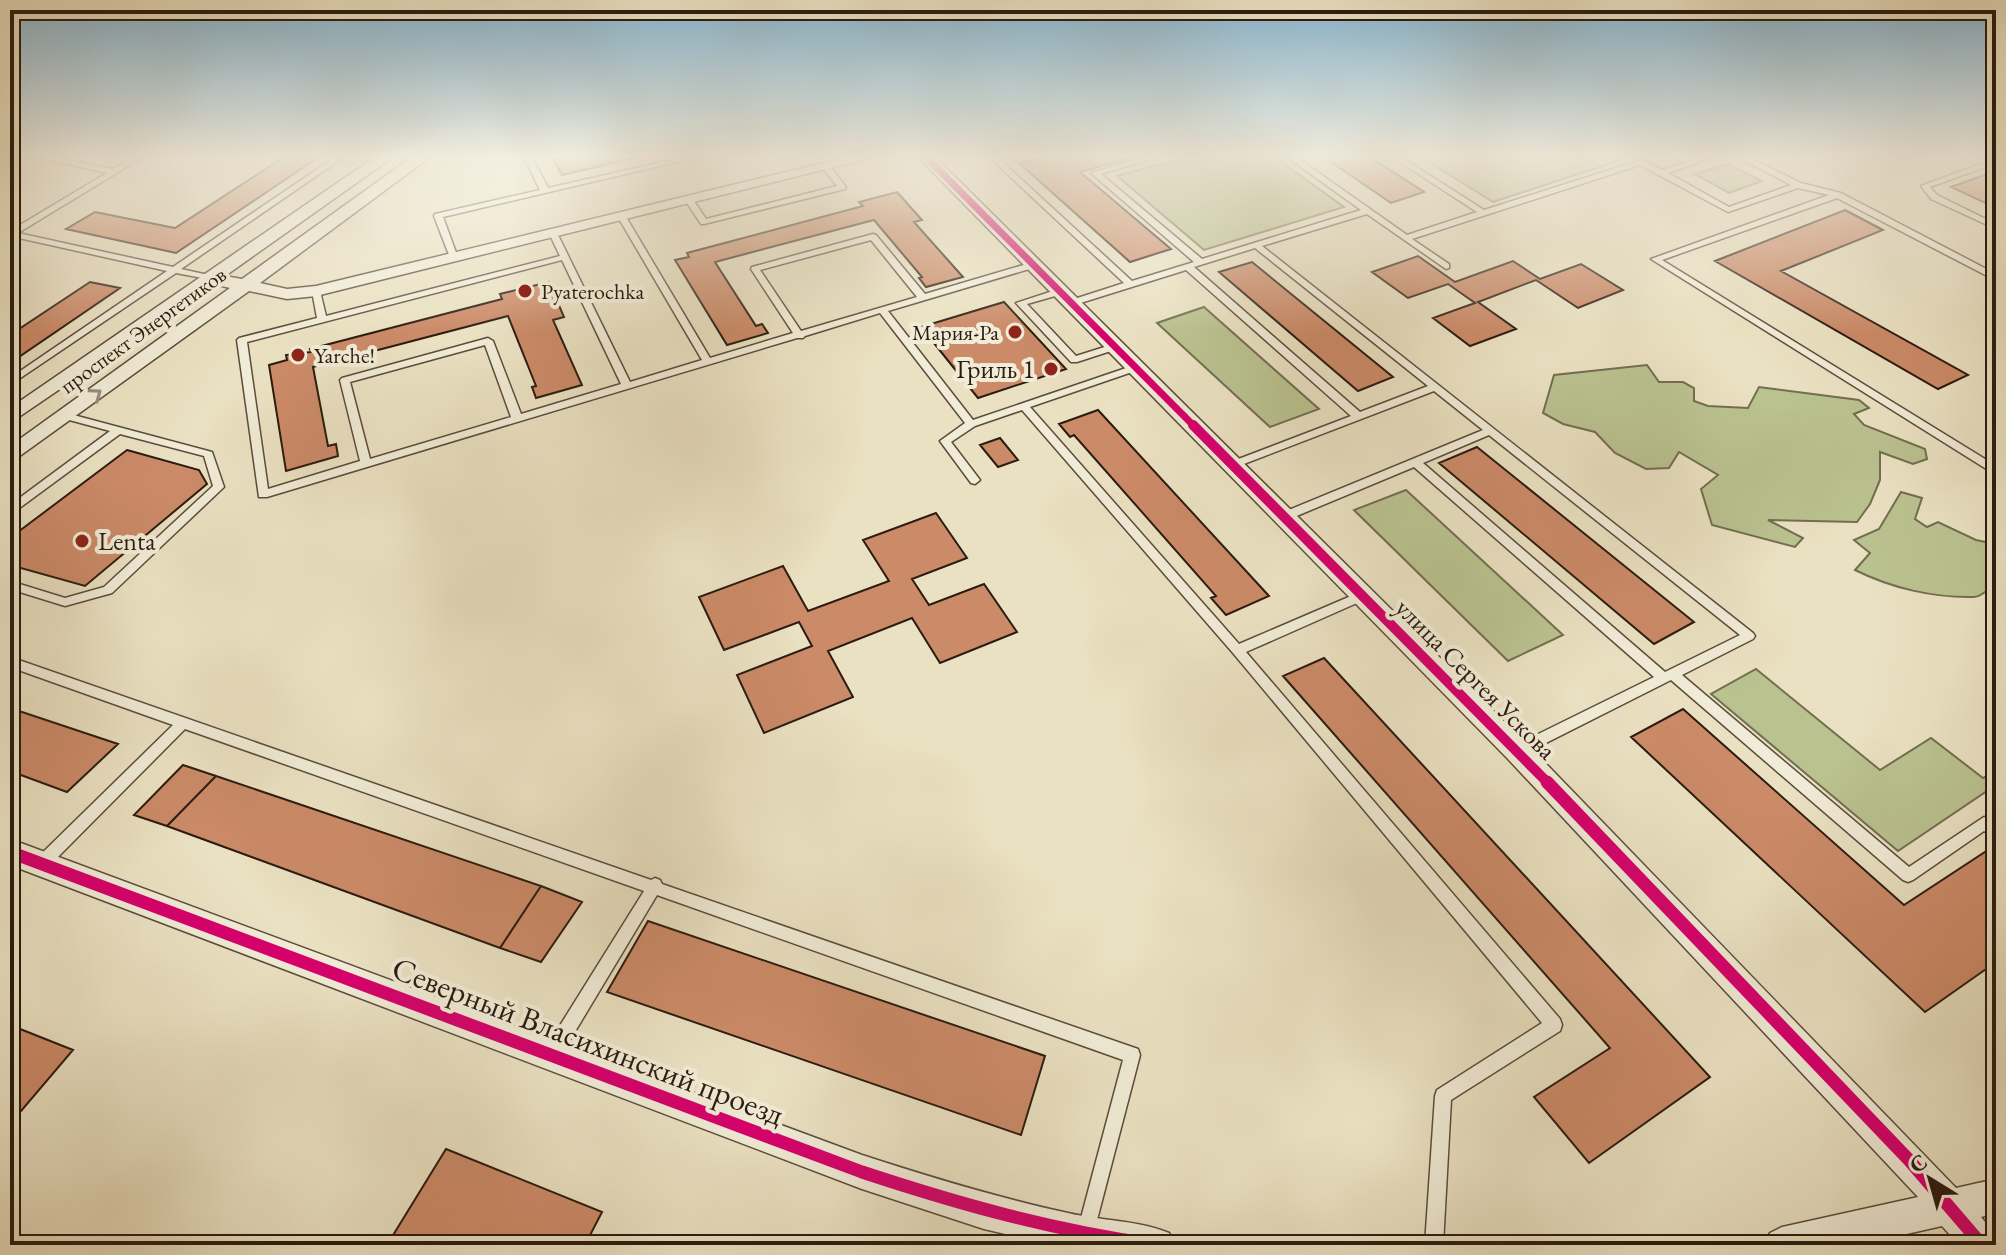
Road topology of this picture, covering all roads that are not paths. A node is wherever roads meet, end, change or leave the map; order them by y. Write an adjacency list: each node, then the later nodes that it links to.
1 (41, 216): 21 (lane)
2 (255, 216): 30 (lane)
3 (300, 216): 32 (street, проспект Энергетиков)
4 (341, 216): 33 (street, проспект Энергетиков)
5 (440, 216): 25 (lane)
6 (628, 216): 18 (street)
7 (700, 216): 8 (lane)
8 (729, 216)
9 (984, 216): 27 (street, улица Сергея Ускова)
10 (1056, 216): 34 (lane)
11 (1145, 216): 26 (lane)
12 (1353, 216): 23 (lane)
13 (1374, 216): 22 (lane)
14 (1475, 216): 22 (lane)
15 (1779, 216): 56 (lane)
16 (1878, 216): 31 (lane)
17 (1972, 216): 19 (lane)
18 (622, 217): 20 (street); 42 (lane)
19 (1996, 227)
20 (553, 233): 24 (lane); 25 (street)
21 (10, 234): 30 (lane)
22 (1406, 238): 28 (lane)
23 (1256, 245): 26 (lane); 46 (lane)
24 (565, 257): 39 (lane); 45 (lane)
25 (454, 258): 35 (street)
26 (1201, 263): 29 (lane)
27 (1033, 265): 36 (street, улица Сергея Ускова); 37 (lane)
28 (1446, 266)
29 (1188, 267): 34 (lane); 50 (lane)
30 (175, 271): 32 (lane); 44 (lane)
31 (1996, 277)
32 (210, 278): 33 (street); 49 (street, проспект Энергетиков)
33 (245, 285): 35 (street); 48 (street, проспект Энергетиков, one-way to 33)
34 (1131, 285): 36 (lane)
35 (316, 291): 39 (lane)
36 (1065, 298): 41 (street, улица Сергея Ускова); 41 (lane)
37 (924, 299): 38 (lane); 40 (lane)
38 (883, 311): 40 (lane); 52 (lane)
39 (322, 318): 58 (lane)
40 (800, 336): 42 (lane)
41 (1114, 347): 43 (street, улица Сергея Ускова)
42 (708, 363): 45 (lane)
43 (1135, 368): 47 (lane); 59 (street, улица Сергея Ускова)
44 (10, 382)
45 (627, 386): 51 (lane)
46 (1435, 387): 50 (lane); 54 (lane)
47 (1024, 406): 52 (lane); 66 (lane)
48 (66, 416): 53 (lane); 55 (street, проспект Энергетиков)
49 (10, 417)
50 (1359, 417): 59 (lane)
51 (517, 418): 58 (lane); 58 (lane)
52 (971, 424): 61 (lane)
53 (118, 430): 62 (lane); 64 (lane)
54 (1490, 431): 57 (lane); 68 (lane)
55 (10, 456)
56 (1990, 461): 60 (lane)
57 (1415, 462): 63 (lane); 68 (lane)
58 (366, 463)
59 (1232, 465): 63 (street, улица Сергея Ускова)
60 (1996, 471)
61 (975, 480)
62 (10, 511)
63 (1283, 517): 65 (street, улица Сергея Ускова)
64 (10, 585)
65 (1362, 596): 66 (lane); 70 (street, улица Сергея Ускова)
66 (1237, 650): 80 (lane)
67 (10, 662): 69 (lane)
68 (1670, 677): 70 (lane); 71 (lane)
69 (183, 723): 73 (lane); 74 (lane)
70 (1517, 751): 77 (street, улица Сергея Ускова)
71 (1996, 832)
72 (10, 852): 73 (street, Северный Власихинский проезд)
73 (41, 864): 75 (street, Северный Власихинский проезд)
74 (655, 885): 75 (lane); 78 (lane)
75 (552, 1054): 78 (street, Северный Власихинский проезд)
76 (1996, 1196): 77 (street)
77 (1950, 1206): 81 (street); 82 (street, улица Сергея Ускова)
78 (1086, 1235): 79 (street, Северный Власихинский проезд)
79 (1157, 1245)
80 (1434, 1245)
81 (1782, 1245)
82 (1982, 1245)

